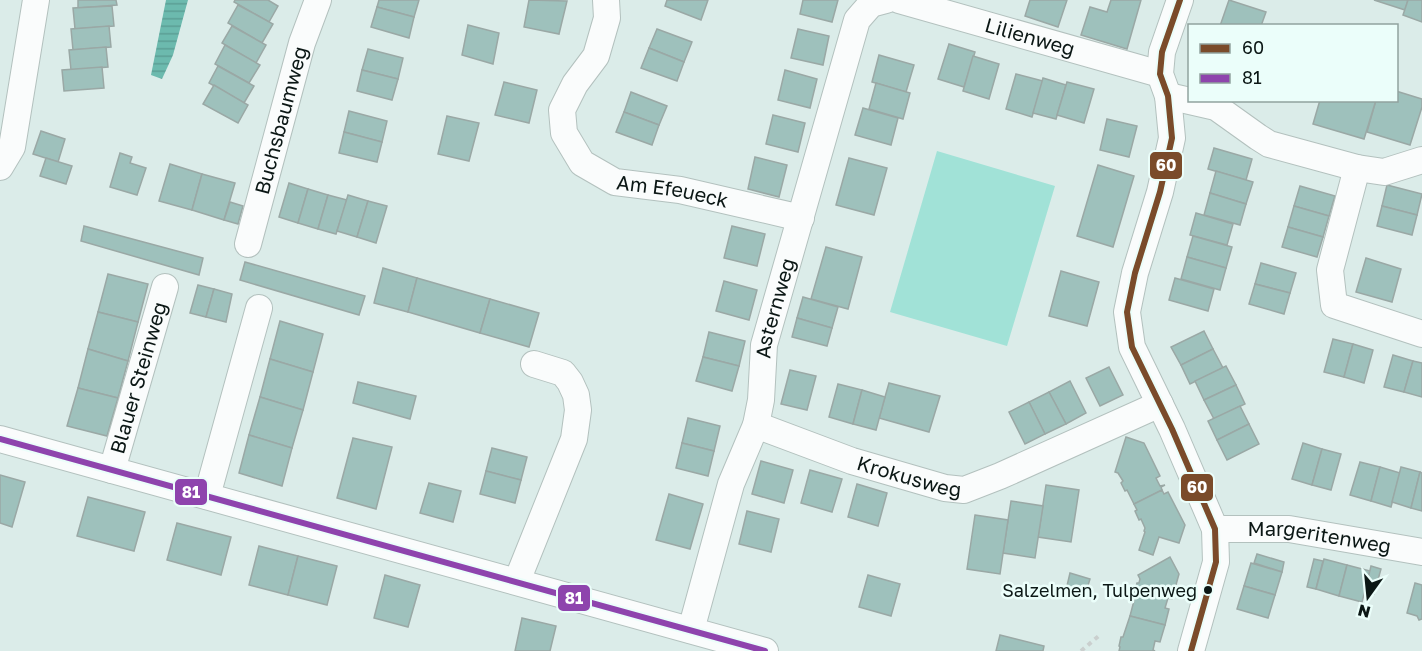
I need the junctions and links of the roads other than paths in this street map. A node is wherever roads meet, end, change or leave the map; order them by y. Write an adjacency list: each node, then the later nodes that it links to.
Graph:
1 (36, 0): 11 (street)
2 (318, 0): 14 (street, Buchsbaumweg)
3 (606, 0): 13 (street, Am Efeueck)
4 (886, 0): 13 (street, Asternweg)
5 (899, 0): 7 (street, Lilienweg)
6 (1180, 0): 7 (street)
7 (1164, 85): 8 (street, Lilienweg); 19 (street)
8 (1188, 95)
9 (1204, 102): 12 (street, Lilienweg)
10 (1422, 160): 12 (street, Lilienweg)
11 (0, 167)
12 (1357, 168): 17 (street)
13 (801, 218): 20 (street, Asternweg)
14 (248, 244)
15 (165, 287): 22 (street, Blauer Steinweg)
16 (259, 308): 23 (street)
17 (1422, 334)
18 (534, 364): 26 (street)
19 (1160, 404): 20 (street, Krokusweg); 24 (street)
20 (756, 425): 27 (street, Asternweg)
21 (0, 439): 22 (street, Blauer Steinweg)
22 (112, 470): 23 (street, Blauer Steinweg)
23 (207, 496): 26 (street, Blauer Steinweg)
24 (1215, 529): 25 (street, Margeritenweg); 29 (street)
25 (1422, 552)
26 (517, 581): 27 (street, Blauer Steinweg)
27 (691, 630): 28 (street, Blauer Steinweg)
28 (765, 651)
29 (1191, 651)

